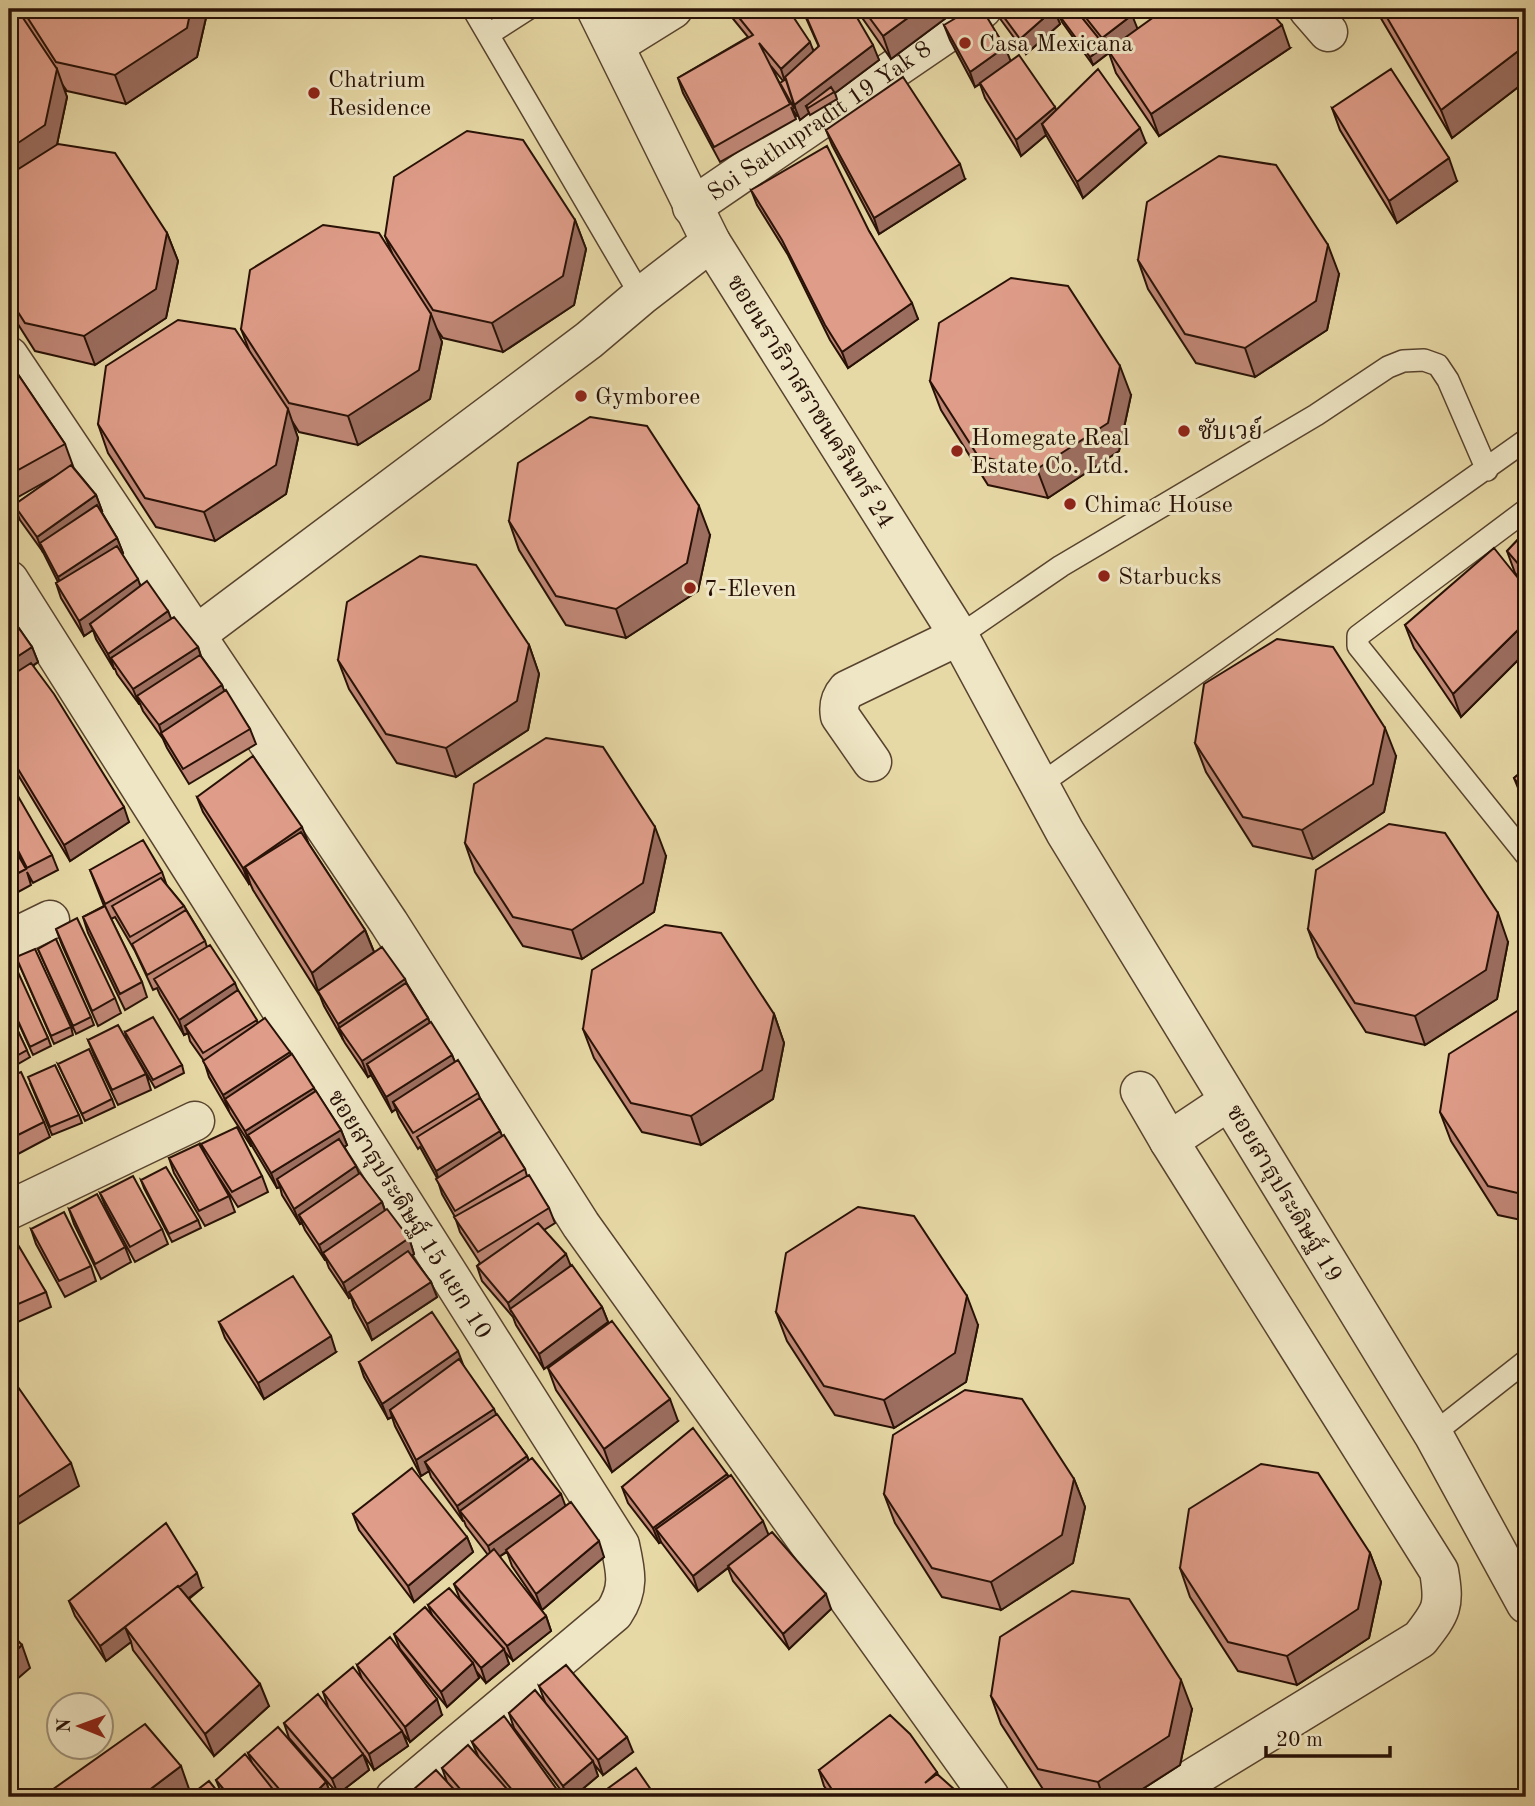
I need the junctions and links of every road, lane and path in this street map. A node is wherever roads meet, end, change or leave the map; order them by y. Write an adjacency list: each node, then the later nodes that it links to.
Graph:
1 (473, 9): 6 (lane)
2 (528, 9): 6 (lane)
3 (596, 9): 7 (street, ซอยนราธิวาสราชนครินทร์ 24)
4 (673, 9): 7 (street)
5 (982, 9): 8 (street, Soi Sathupradit 19 Yak 8)
6 (489, 34): 10 (lane)
7 (615, 45): 8 (street, ซอยนราธิวาสราชนครินทร์ 24)
8 (692, 207): 9 (street, ซอยนราธิวาสราชนครินทร์ 24)
9 (711, 242): 10 (street); 17 (street, ซอยนราธิวาสราชนครินทร์ 24)
10 (641, 296): 16 (street)
11 (9, 356): 16 (street)
12 (1526, 440): 13 (lane)
13 (1487, 470): 17 (lane); 19 (lane)
14 (1526, 510): 20 (lane)
15 (9, 580): 31 (street, ซอยสาธุประดิษฐ์ 15 แยก 10)
16 (197, 634): 32 (street)
17 (959, 636): 18 (street); 19 (street, ซอยนราธิวาสราชนครินทร์ 24)
18 (872, 762)
19 (1038, 786): 24 (street, ซอยสาธุประดิษฐ์ 19)
20 (1526, 855)
21 (50, 920): 22 (street)
22 (9, 940)
23 (1140, 1091): 26 (street)
24 (1229, 1101): 26 (street); 29 (street, ซอยสาธุประดิษฐ์ 19)
25 (195, 1121): 27 (street)
26 (1168, 1141): 33 (street)
27 (9, 1210)
28 (1526, 1362): 29 (lane)
29 (1433, 1434): 30 (street, ซอยสาธุประดิษฐ์ 19)
30 (1526, 1604)
31 (395, 1797)
32 (990, 1797)
33 (1162, 1797)

